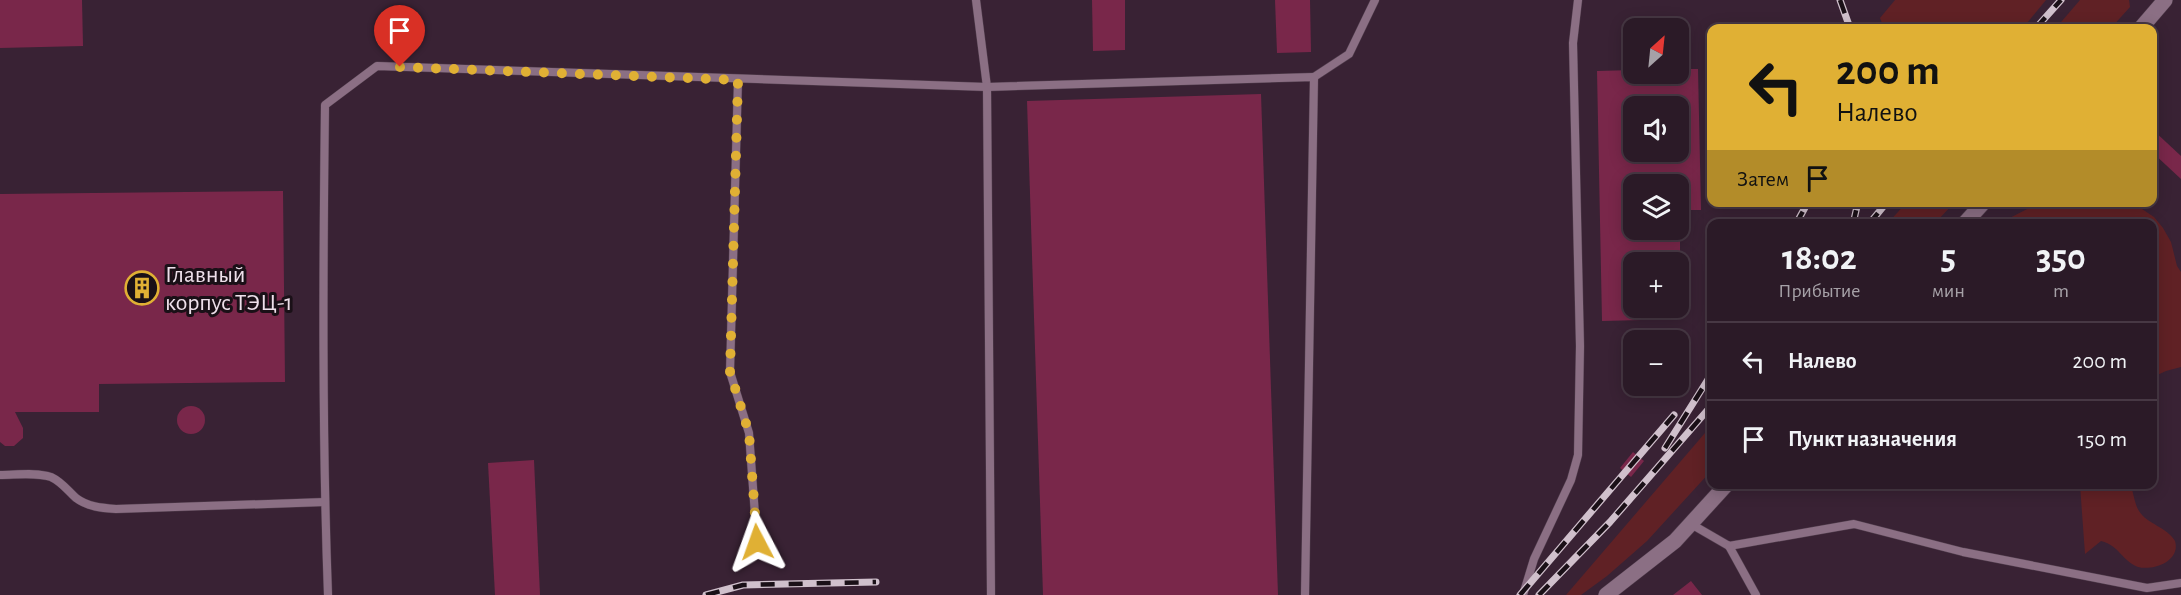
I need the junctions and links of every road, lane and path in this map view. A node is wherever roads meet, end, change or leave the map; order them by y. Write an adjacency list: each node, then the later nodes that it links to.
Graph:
1 (976, 0): 8 (lane)
2 (1376, 0): 6 (lane)
3 (1578, 0): 21 (lane)
4 (2165, 0): 5 (street)
5 (2144, 24)
6 (1314, 77): 8 (lane); 20 (lane)
7 (738, 80): 8 (lane); 13 (lane); 15 (lane)
8 (987, 87): 19 (lane)
9 (1979, 207): 10 (street)
10 (1969, 219)
11 (0, 475): 13 (lane)
12 (1723, 489): 14 (street)
13 (325, 502): 18 (lane)
14 (1691, 524): 16 (lane); 22 (street)
15 (757, 542)
16 (1729, 546): 17 (lane); 23 (lane)
17 (2181, 583)
18 (328, 595)
19 (991, 595)
20 (1305, 595)
21 (1523, 595)
22 (1606, 595)
23 (1756, 595)

